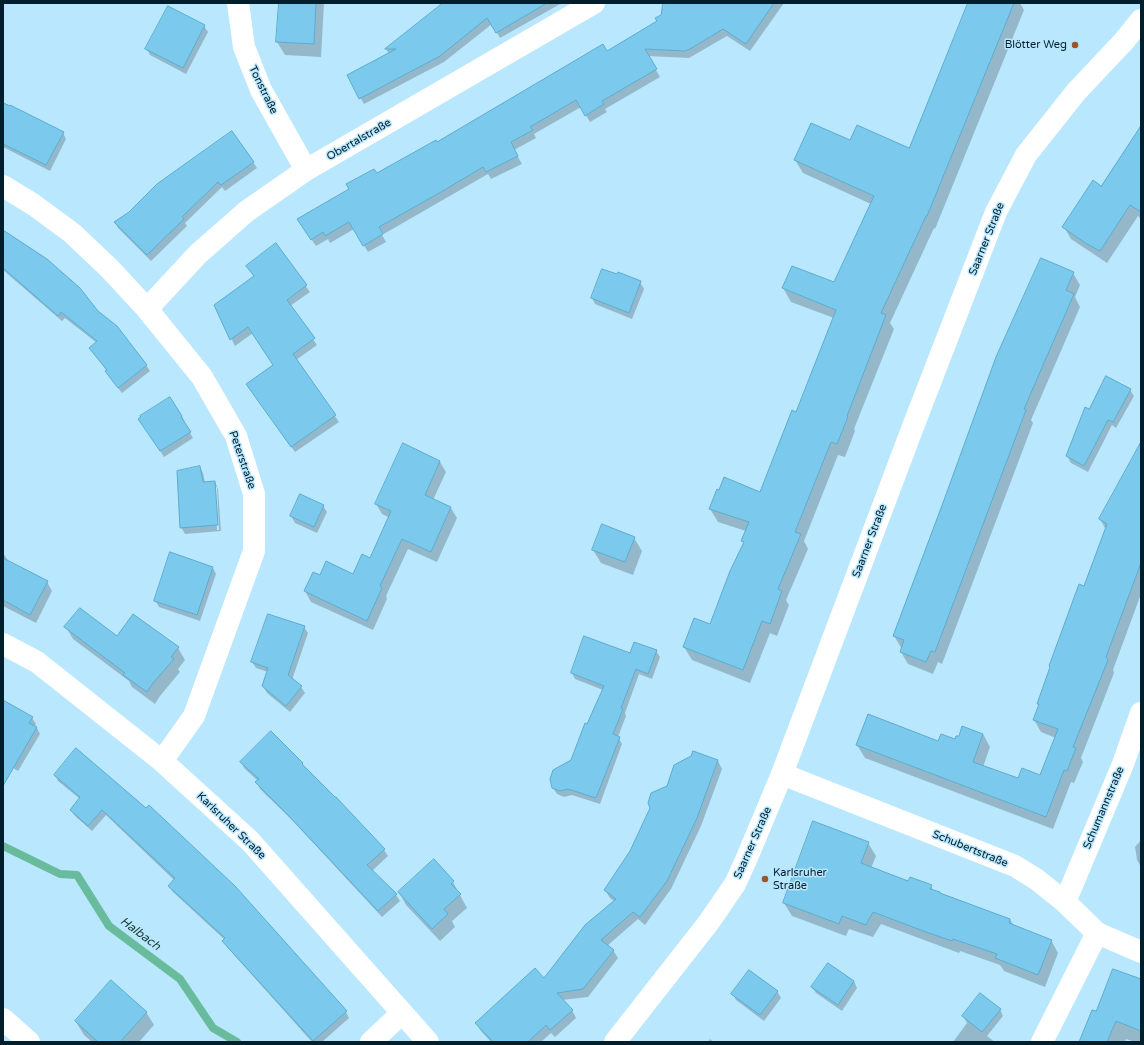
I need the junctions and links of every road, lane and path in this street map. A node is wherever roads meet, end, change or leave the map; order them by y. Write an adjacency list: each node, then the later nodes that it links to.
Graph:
1 (238, 3): 5 (street, Tonstraße)
2 (594, 3): 5 (street, Obertalstraße)
3 (1141, 20): 4 (street, Saarner Straße)
4 (1132, 37): 11 (street, Saarner Straße)
5 (306, 170): 7 (street, Obertalstraße)
6 (3, 186): 7 (street, Peterstraße)
7 (147, 309): 10 (street, Peterstraße)
8 (3, 644): 10 (street, Karlsruher Straße)
9 (1141, 713): 12 (street, Schumannstraße)
10 (162, 761): 15 (street, Karlsruher Straße)
11 (782, 774): 12 (street, Schubertstraße); 17 (street, Saarner Straße)
12 (1065, 902): 13 (street, Schubertstraße)
13 (1098, 933): 14 (street, Schubertstraße); 21 (street)
14 (1141, 952)
15 (402, 1013): 19 (street); 20 (street, Karlsruher Straße)
16 (3, 1018): 18 (street)
17 (617, 1041)
18 (29, 1042)
19 (370, 1042)
20 (428, 1042)
21 (1042, 1042)

